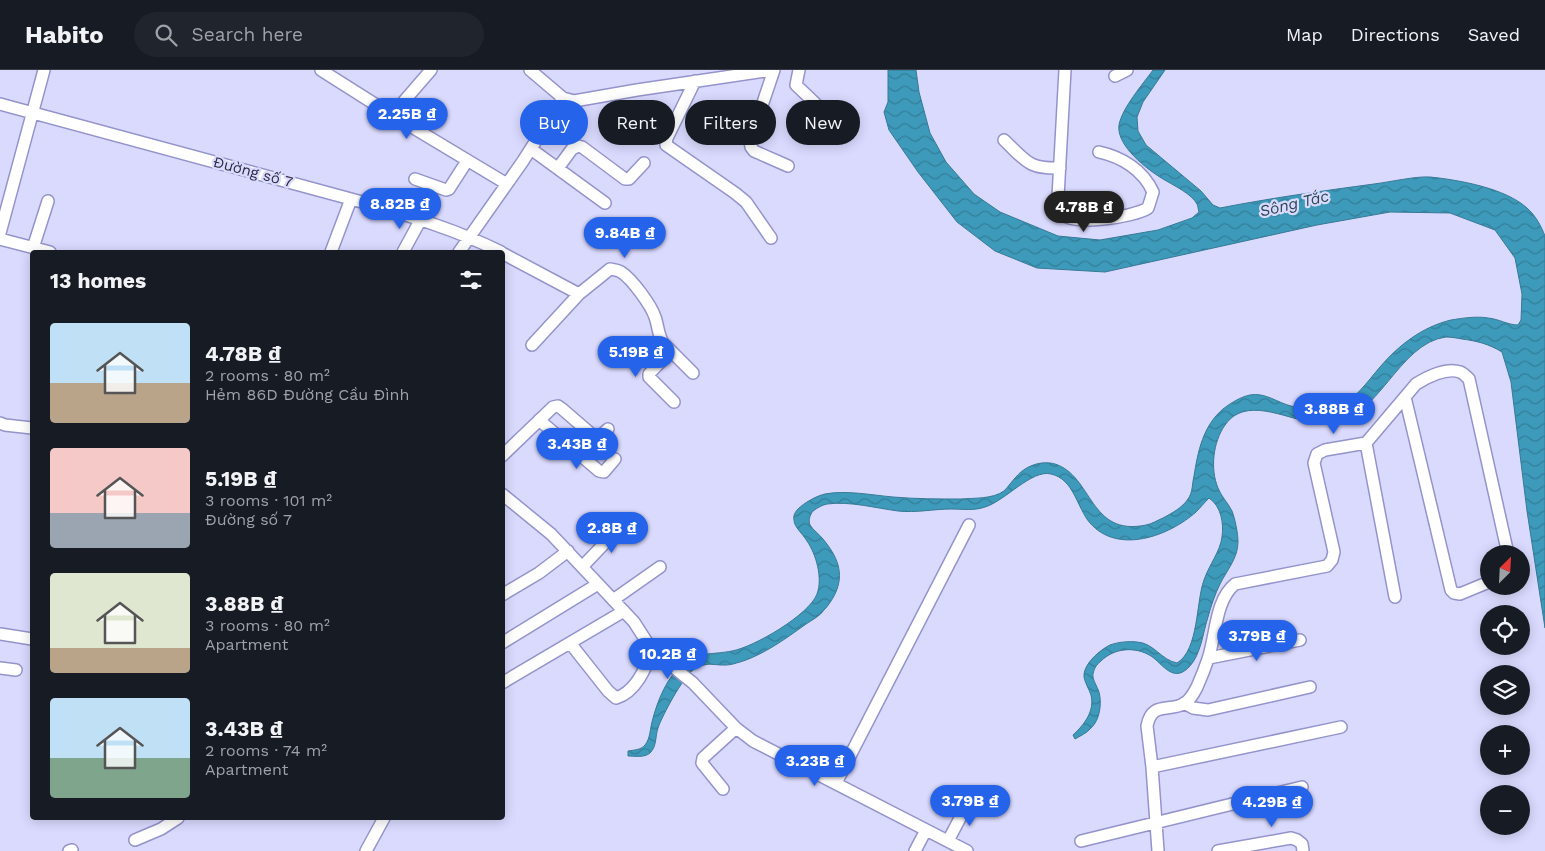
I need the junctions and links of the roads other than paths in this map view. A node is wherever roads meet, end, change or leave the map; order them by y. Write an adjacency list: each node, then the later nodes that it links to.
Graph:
1 (44, 70): 14 (street)
2 (430, 70): 15 (street)
3 (530, 70): 11 (street)
4 (773, 70): 10 (street); 21 (street)
5 (799, 70): 12 (street)
6 (1065, 70): 23 (street)
7 (1127, 70): 9 (street)
8 (328, 72): 15 (street)
9 (1115, 76)
10 (695, 82): 11 (street); 32 (street)
11 (563, 98): 17 (street)
12 (812, 100)
13 (0, 104): 14 (street, Đường số 7)
14 (32, 112): 26 (street, Đường số 7); 30 (street)
15 (392, 115): 19 (street)
16 (1004, 140): 23 (street)
17 (531, 149): 22 (street); 25 (street)
18 (1099, 152): 23 (street)
19 (467, 161): 24 (street); 25 (street)
20 (644, 163): 22 (street)
21 (788, 166)
22 (558, 168): 28 (street)
23 (1060, 168)
24 (415, 179)
25 (507, 184): 31 (street)
26 (351, 199): 29 (street, Đường số 7); 36 (street)
27 (48, 201): 34 (street)
28 (605, 203)
29 (421, 219): 31 (street, Đường số 7); 37 (street)
30 (0, 232)
31 (470, 237): 38 (street); 39 (street, Đường số 7)
32 (771, 238)
33 (0, 239): 34 (street)
34 (33, 248): 35 (street)
35 (42, 250)
36 (332, 250)
37 (404, 250)
38 (460, 250)
39 (496, 250)
40 (505, 255): 41 (street, Đường số 7)
41 (579, 294): 42 (street); 43 (street)
42 (532, 345)
43 (671, 351): 44 (street); 46 (street)
44 (693, 373)
45 (1405, 397): 51 (street); 57 (street); 62 (street)
46 (674, 402)
47 (539, 420): 50 (street); 52 (street); 53 (street)
48 (0, 423): 49 (street)
49 (30, 428)
50 (608, 429)
51 (1366, 443): 64 (street); 73 (street)
52 (505, 453)
53 (615, 459)
54 (505, 496): 58 (street)
55 (623, 524): 59 (street)
56 (969, 525): 82 (street)
57 (1506, 545)
58 (568, 551): 59 (street); 63 (street)
59 (582, 567): 61 (street)
60 (660, 567): 65 (street)
61 (598, 584): 65 (street); 70 (street)
62 (1480, 586)
63 (505, 593)
64 (1395, 596)
65 (613, 600): 66 (street)
66 (624, 611): 71 (street); 72 (street)
67 (0, 634): 68 (street)
68 (30, 639)
69 (1300, 640): 73 (street)
70 (505, 641)
71 (570, 643): 72 (street); 76 (street)
72 (656, 653): 80 (street)
73 (1209, 658): 78 (street)
74 (0, 668): 75 (street)
75 (16, 670)
76 (505, 681)
77 (1310, 687): 78 (street)
78 (1184, 704): 81 (street)
79 (1340, 727): 81 (street)
80 (736, 728): 82 (street); 84 (street)
81 (1152, 767): 88 (street)
82 (836, 783): 89 (street)
83 (1302, 787): 88 (street)
84 (723, 789)
85 (969, 801): 91 (street)
86 (175, 820): 90 (street)
87 (383, 820): 93 (street)
88 (1156, 822): 92 (street); 96 (street)
89 (926, 830): 91 (street); 94 (street)
90 (135, 840)
91 (948, 841): 95 (street)
92 (1081, 841)
93 (366, 851)
94 (915, 851)
95 (967, 851)
96 (1158, 851)
97 (1218, 851): 98 (street)
98 (1304, 851)

